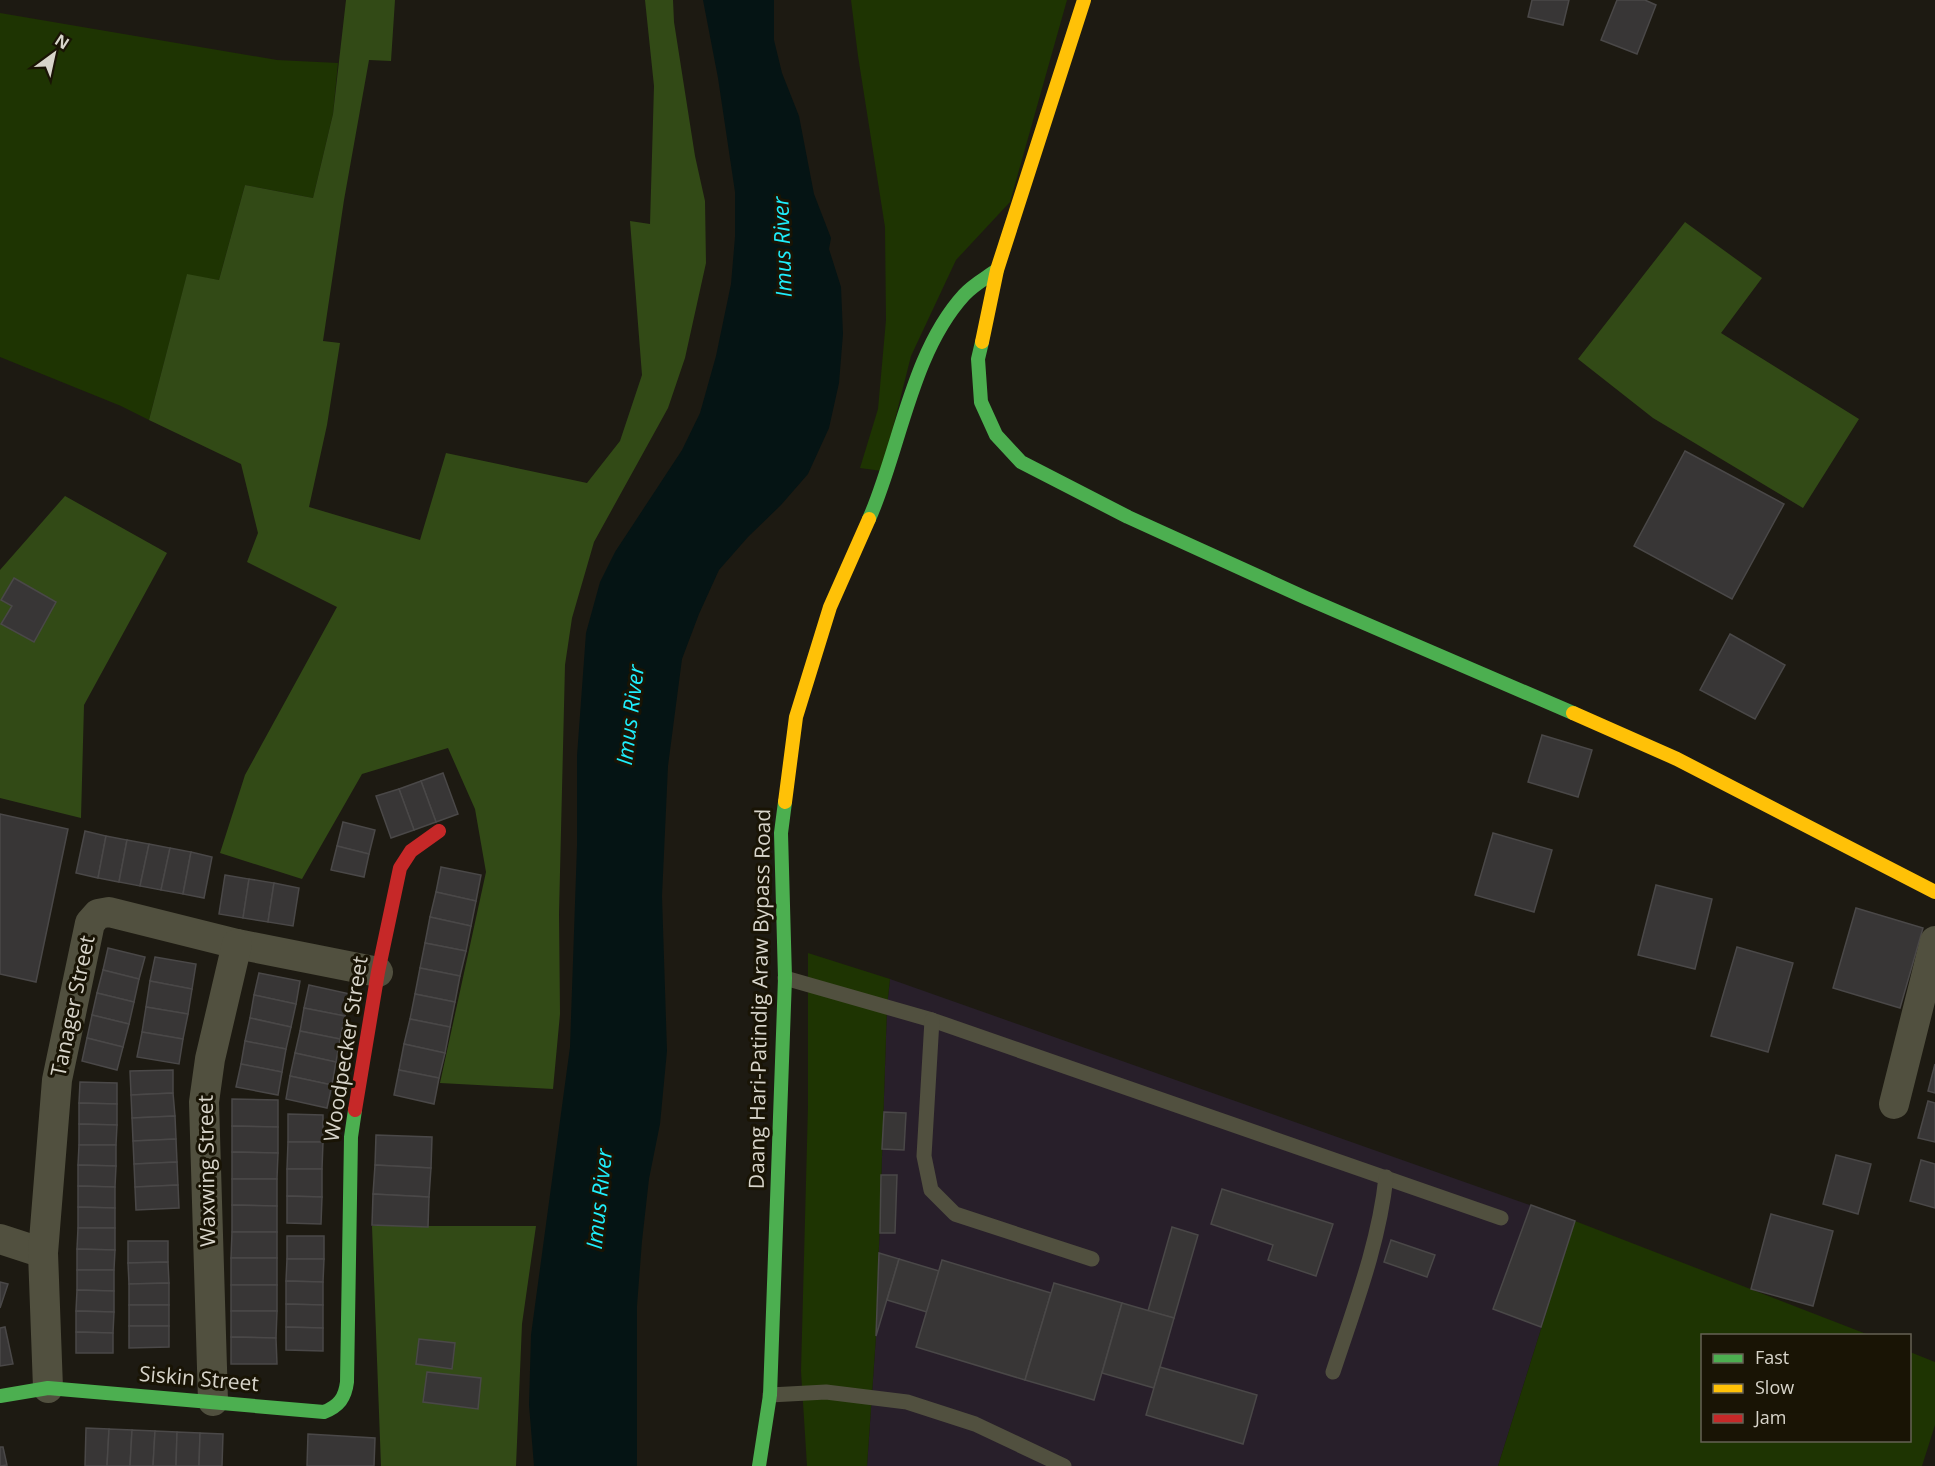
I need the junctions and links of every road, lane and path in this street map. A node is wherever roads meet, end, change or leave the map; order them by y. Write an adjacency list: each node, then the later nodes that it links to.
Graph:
1 (1084, 0): 2 (street)
2 (997, 270): 4 (street); 8 (street, Daang Hari-Patindig Araw Bypass Road)
3 (439, 831): 7 (street, Woodpecker Street)
4 (1935, 892)
5 (1935, 941): 10 (street)
6 (237, 944): 7 (street, Tanager Street); 14 (street, Tanager Street); 20 (street, Waxwing Street)
7 (378, 972): 21 (street, Woodpecker Street)
8 (785, 978): 9 (lane); 18 (street, Daang Hari-Patindig Araw Bypass Road)
9 (932, 1020): 11 (lane); 15 (lane)
10 (1894, 1104)
11 (1386, 1177): 12 (lane); 16 (lane)
12 (1501, 1218)
13 (0, 1239): 14 (street)
14 (43, 1253): 17 (street, Tanager Street)
15 (1092, 1260)
16 (1334, 1372)
17 (48, 1388): 19 (street, Siskin Street); 20 (street, Siskin Street)
18 (770, 1395): 22 (street, Daang Hari-Patindig Araw Bypass Road); 23 (lane)
19 (0, 1396)
20 (213, 1401): 21 (street, Siskin Street)
21 (342, 1401)
22 (759, 1466)
23 (1064, 1466)

